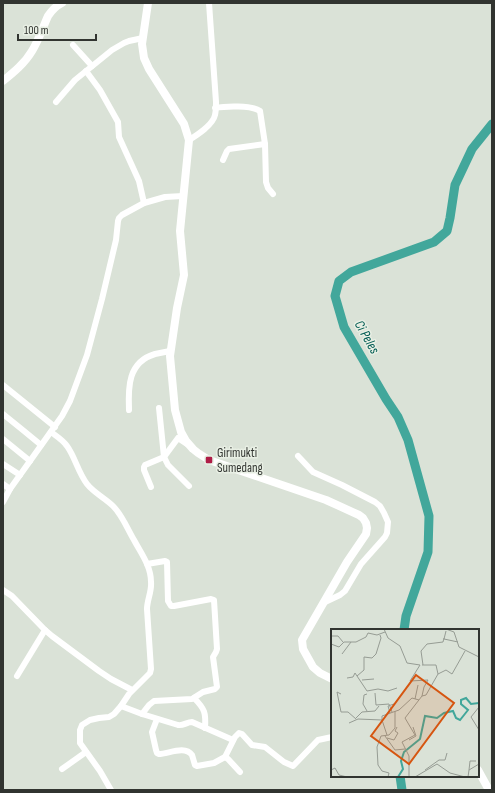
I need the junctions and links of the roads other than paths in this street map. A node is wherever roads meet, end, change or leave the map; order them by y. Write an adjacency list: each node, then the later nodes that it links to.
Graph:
1 (62, 3): 8 (main road)
2 (148, 3): 4 (main road)
3 (209, 3): 10 (street)
4 (143, 38): 6 (street); 11 (main road)
5 (73, 45): 6 (street)
6 (92, 66): 7 (street)
7 (86, 71): 9 (street); 16 (street)
8 (3, 81)
9 (56, 102)
10 (216, 108): 11 (street); 12 (street)
11 (189, 140): 15 (main road)
12 (265, 144): 13 (street); 14 (street)
13 (223, 160)
14 (273, 194)
15 (183, 196): 16 (street); 17 (main road)
16 (144, 203): 22 (street)
17 (170, 351): 20 (street); 24 (main road)
18 (3, 385): 22 (street)
19 (159, 408): 27 (street)
20 (129, 410)
21 (3, 414): 25 (street)
22 (53, 429): 25 (street); 36 (street)
23 (3, 439): 28 (street)
24 (188, 444): 27 (street); 38 (main road)
25 (41, 445): 28 (street)
26 (298, 456): 38 (street)
27 (164, 457): 32 (street); 33 (street)
28 (30, 460): 30 (street)
29 (3, 464): 30 (street)
30 (20, 475): 34 (street)
31 (3, 484): 34 (street)
32 (189, 486)
33 (151, 487)
34 (10, 489): 35 (street)
35 (3, 502)
36 (147, 564): 42 (street); 43 (street)
37 (3, 590): 39 (street)
38 (323, 603): 41 (main road)
39 (45, 630): 40 (street); 42 (street)
40 (17, 676)
41 (331, 678)
42 (132, 690): 44 (street)
43 (194, 698): 45 (street); 47 (street)
44 (121, 706): 45 (street); 50 (street)
45 (142, 714): 46 (street)
46 (157, 719): 47 (street); 51 (street)
47 (205, 728): 49 (street)
48 (331, 737): 49 (street)
49 (233, 740): 51 (street)
50 (86, 752): 52 (street); 55 (street)
51 (224, 757): 53 (street)
52 (62, 769)
53 (240, 772)
54 (479, 772): 56 (main road)
55 (111, 790)
56 (489, 790)

